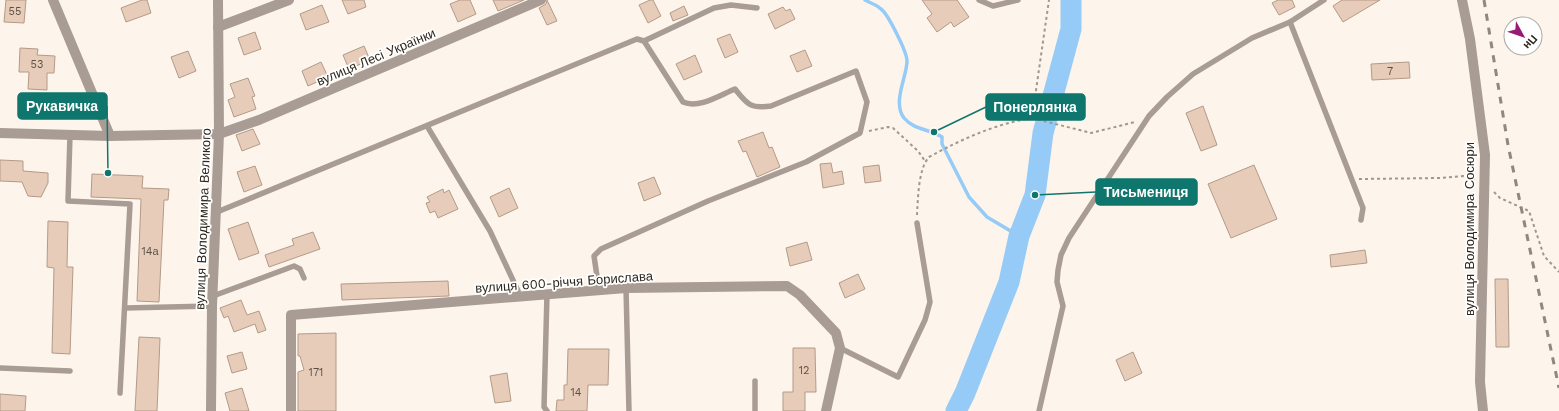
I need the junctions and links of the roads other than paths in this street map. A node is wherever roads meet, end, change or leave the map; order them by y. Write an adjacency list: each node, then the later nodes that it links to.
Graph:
1 (52, 0): 17 (street)
2 (218, 0): 11 (street, вулиця Володимира Великого)
3 (289, 0): 11 (street)
4 (541, 0): 15 (street, вулиця Лесі Українки)
5 (979, 0): 6 (lane)
6 (1018, 0)
7 (1324, 0): 10 (lane)
8 (1462, 0): 40 (street, вулиця Володимира Сосюри)
9 (756, 8): 12 (lane)
10 (1290, 22): 19 (lane); 39 (lane)
11 (218, 28): 15 (street, вулиця Володимира Великого)
12 (644, 41): 13 (lane); 23 (lane)
13 (427, 126): 18 (lane); 25 (lane)
14 (0, 133): 16 (street, вулиця Лесі Українки)
15 (219, 134): 17 (street, вулиця Лесі Українки); 18 (street, вулиця Володимира Великого)
16 (70, 135): 17 (street, вулиця Лесі Українки); 27 (lane)
17 (110, 136)
18 (217, 212): 26 (street, вулиця Володимира Великого)
19 (1361, 220)
20 (917, 223): 28 (lane)
21 (304, 278): 26 (lane)
22 (626, 288): 23 (street, вулиця 600-річчя Борислава); 28 (street, вулиця 600-річчя Борислава); 36 (lane)
23 (599, 290): 24 (street, вулиця 600-річчя Борислава)
24 (547, 294): 25 (street, вулиця 600-річчя Борислава); 35 (lane)
25 (518, 297): 34 (street, вулиця 600-річчя Борислава)
26 (212, 301): 27 (lane); 33 (street, вулиця Володимира Великого)
27 (125, 308): 32 (lane)
28 (840, 348): 38 (street)
29 (0, 368): 30 (lane)
30 (70, 371)
31 (755, 382): 37 (lane)
32 (120, 393)
33 (211, 411)
34 (291, 411)
35 (547, 411)
36 (629, 411)
37 (755, 411)
38 (826, 411)
39 (1039, 411)
40 (1483, 411)

